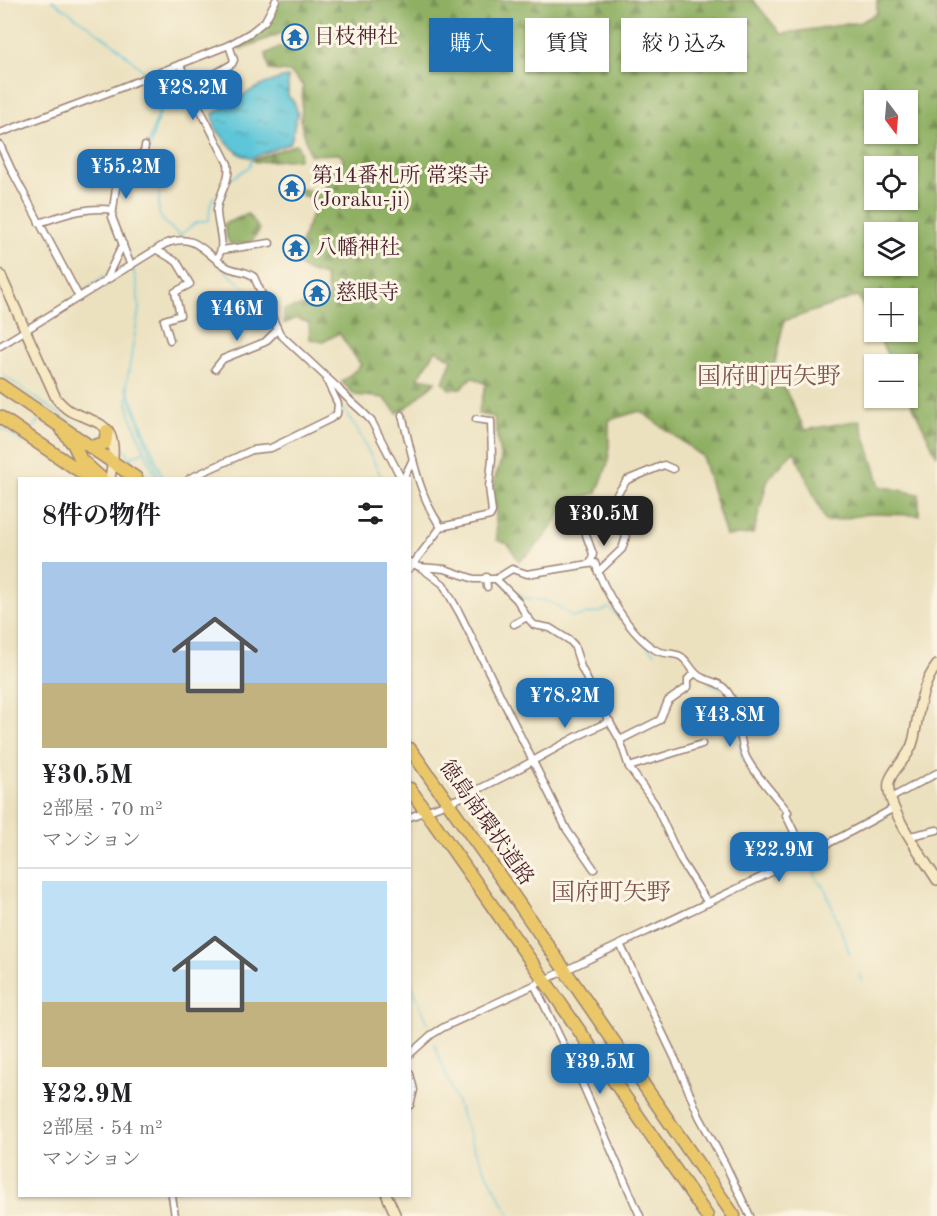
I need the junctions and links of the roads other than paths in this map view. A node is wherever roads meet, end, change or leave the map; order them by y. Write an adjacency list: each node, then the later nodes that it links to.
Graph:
1 (276, 0): 2 (street)
2 (229, 45): 3 (street); 4 (street)
3 (180, 64): 4 (street); 5 (street)
4 (190, 88): 13 (street)
5 (0, 133)
6 (0, 145): 9 (street)
7 (145, 146): 8 (street)
8 (113, 210): 9 (street); 11 (street)
9 (39, 223): 18 (street)
10 (270, 243): 13 (street)
11 (123, 244): 15 (street); 17 (street)
12 (157, 250): 14 (street); 15 (street); 21 (street)
13 (222, 250): 14 (street)
14 (216, 259): 19 (street)
15 (132, 266): 17 (street)
16 (0, 274): 20 (street)
17 (105, 281): 18 (street)
18 (79, 297): 20 (street)
19 (278, 330): 23 (street); 24 (street)
20 (26, 331): 22 (street); 30 (street)
21 (170, 340)
22 (0, 346)
23 (215, 369)
24 (325, 378): 41 (street); 42 (street)
25 (0, 385): 29 (highway)
26 (402, 415): 32 (street)
27 (0, 417): 36 (highway)
28 (476, 420): 45 (street)
29 (57, 423): 31 (highway); 37 (highway)
30 (107, 431): 31 (highway); 33 (street)
31 (92, 447): 33 (highway)
32 (413, 459): 43 (street); 45 (street)
33 (112, 462): 38 (street); 39 (highway); 40 (highway)
34 (673, 469): 44 (street)
35 (629, 470): 44 (street)
36 (89, 477)
37 (100, 477)
38 (111, 477)
39 (123, 477)
40 (134, 477)
41 (192, 477)
42 (401, 477)
43 (403, 477)
44 (627, 480): 49 (street)
45 (441, 527): 48 (street)
46 (586, 535): 47 (street)
47 (591, 562): 49 (street); 51 (street)
48 (413, 565): 50 (street); 61 (street)
49 (598, 572): 56 (street)
50 (486, 577): 51 (street); 52 (street)
51 (496, 579): 53 (street)
52 (487, 587)
53 (527, 617): 54 (street); 57 (street)
54 (514, 624)
55 (937, 664): 65 (street)
56 (693, 675): 58 (street); 72 (street)
57 (610, 722): 58 (street); 61 (street)
58 (620, 740): 62 (street)
59 (702, 744): 62 (street)
60 (411, 750): 66 (highway, 徳島南環状道路)
61 (533, 761): 66 (street); 73 (street)
62 (629, 767): 75 (street)
63 (937, 773): 65 (street)
64 (411, 790): 68 (highway, 徳島南環状道路)
65 (891, 798): 67 (street)
66 (447, 803): 68 (street); 77 (highway, 徳島南環状道路)
67 (894, 808): 71 (street); 72 (street)
68 (425, 810): 69 (street); 78 (highway, 徳島南環状道路)
69 (411, 817)
70 (937, 830): 71 (street)
71 (910, 836): 74 (street)
72 (807, 855): 75 (street)
73 (594, 869)
74 (937, 880)
75 (708, 903): 76 (street)
76 (620, 944): 77 (street); 89 (street)
77 (566, 971): 78 (street); 88 (highway, 徳島南環状道路)
78 (540, 983): 79 (street); 86 (street); 87 (highway, 徳島南環状道路)
79 (411, 1053)
80 (411, 1078): 81 (street)
81 (411, 1101)
82 (172, 1197): 84 (street)
83 (387, 1197): 85 (street)
84 (175, 1216)
85 (396, 1216)
86 (640, 1216)
87 (707, 1216)
88 (734, 1216)
89 (750, 1216)

